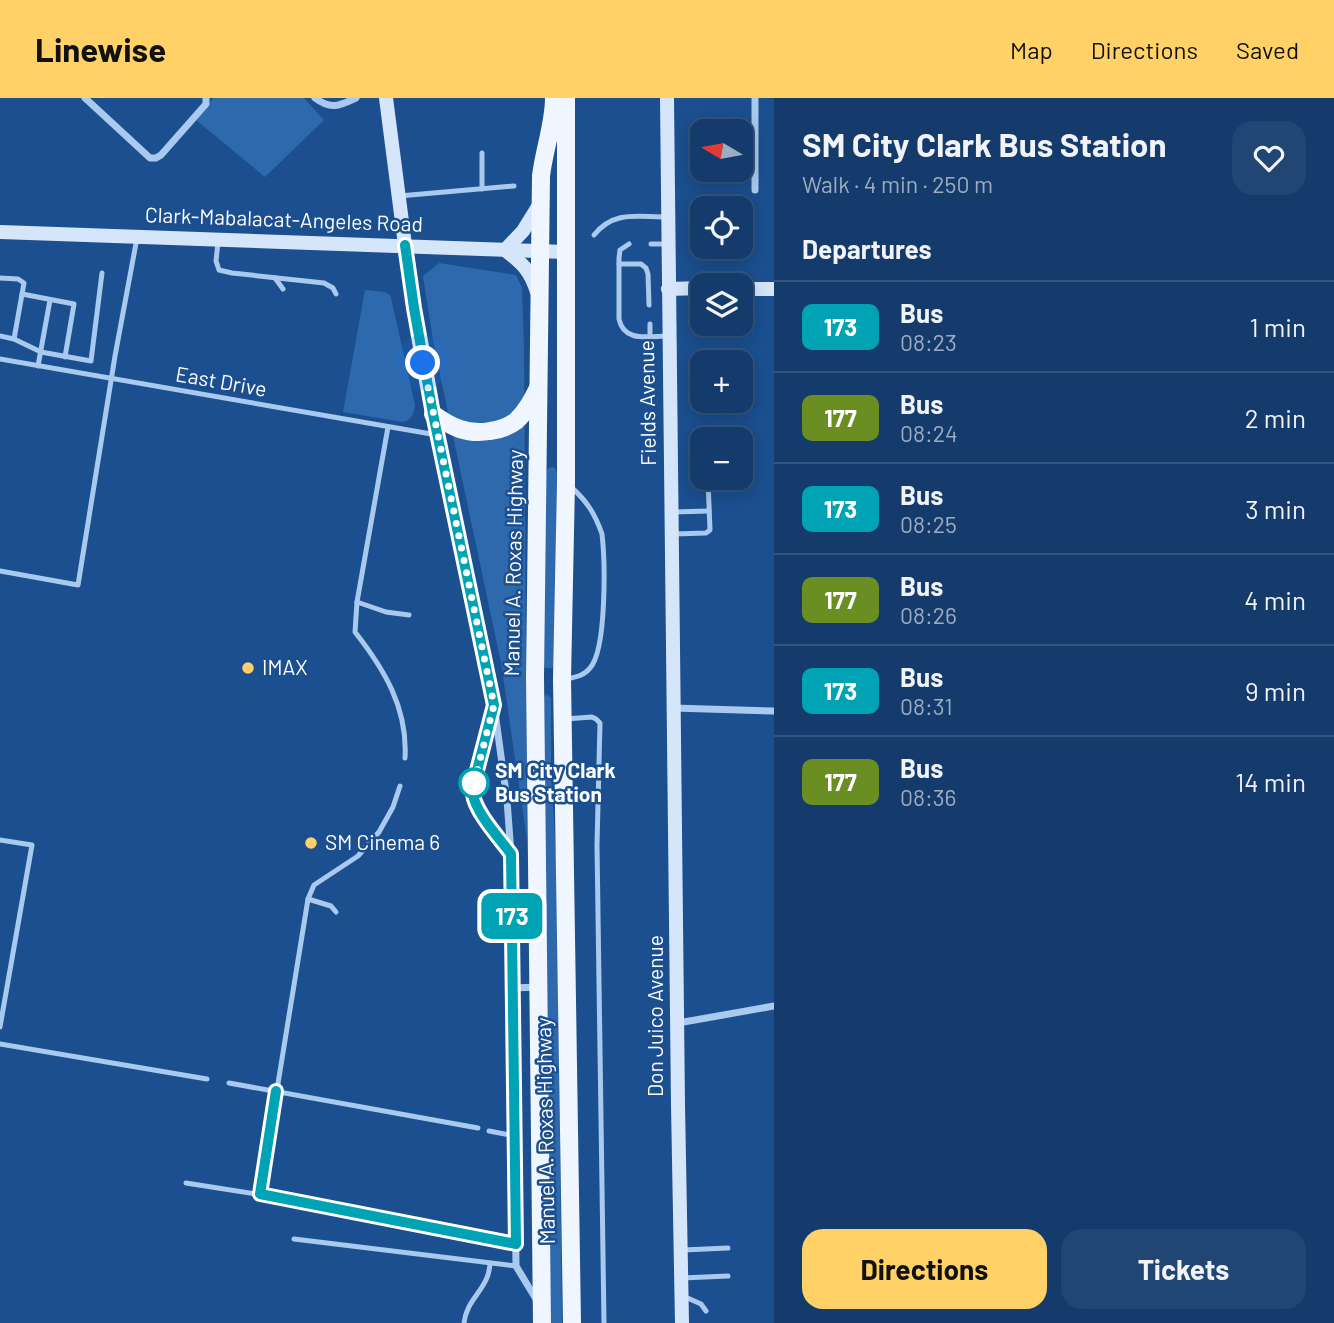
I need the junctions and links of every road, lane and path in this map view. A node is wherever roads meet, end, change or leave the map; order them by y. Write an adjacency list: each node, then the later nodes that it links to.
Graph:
1 (85, 98): 2 (street)
2 (206, 98)
3 (315, 98): 4 (street)
4 (356, 98)
5 (386, 98): 14 (main road)
6 (554, 98): 15 (main road, Manuel A. Roxas Highway)
7 (566, 98): 27 (main road, Manuel A. Roxas Highway)
8 (667, 98): 16 (main road, Fields Avenue)
9 (755, 98): 13 (street)
10 (482, 153): 12 (lane)
11 (514, 186): 12 (lane)
12 (482, 188): 14 (lane)
13 (755, 190)
14 (399, 196): 24 (main road)
15 (541, 202): 25 (main road); 26 (main road, Manuel A. Roxas Highway)
16 (668, 217): 18 (lane); 23 (main road, Fields Avenue)
17 (0, 232): 19 (main road, Clark-Mabalacat-Angeles Road)
18 (594, 234)
19 (137, 236): 20 (main road, Clark-Mabalacat-Angeles Road); 51 (lane)
20 (218, 239): 24 (main road, Clark-Mabalacat-Angeles Road); 31 (lane)
21 (629, 244): 28 (lane)
22 (650, 244): 23 (lane)
23 (668, 244): 34 (main road, Fields Avenue)
24 (405, 245): 25 (main road, Clark-Mabalacat-Angeles Road); 53 (street)
25 (505, 250): 26 (main road, Clark-Mabalacat-Angeles Road); 40 (main road)
26 (540, 252): 27 (main road, Clark-Mabalacat-Angeles Road); 40 (main road, Manuel A. Roxas Highway)
27 (566, 252): 56 (main road, Manuel A. Roxas Highway)
28 (618, 264): 41 (lane); 44 (lane)
29 (102, 272): 48 (lane)
30 (0, 278): 37 (lane)
31 (275, 278): 33 (lane); 38 (lane)
32 (690, 288): 34 (main road)
33 (283, 289)
34 (668, 289): 45 (main road, Fields Avenue)
35 (753, 289): 36 (main road)
36 (774, 289)
37 (22, 294): 39 (lane); 46 (lane)
38 (336, 294)
39 (50, 300): 47 (lane); 48 (lane)
40 (540, 302): 52 (main road, Manuel A. Roxas Highway)
41 (649, 305)
42 (650, 324): 44 (lane)
43 (0, 336): 46 (lane)
44 (650, 336): 45 (lane)
45 (669, 336): 59 (main road, Fields Avenue)
46 (14, 339): 47 (lane)
47 (41, 352): 48 (lane); 50 (lane)
48 (65, 357)
49 (0, 359): 50 (lane, East Drive)
50 (38, 366): 51 (lane, East Drive)
51 (111, 379): 54 (lane, East Drive); 61 (lane)
52 (539, 385): 53 (main road); 65 (main road, Manuel A. Roxas Highway)
53 (433, 414): 55 (street)
54 (388, 427): 55 (lane, East Drive); 62 (lane)
55 (437, 435): 66 (street)
56 (566, 483): 64 (main road, Manuel A. Roxas Highway); 64 (lane)
57 (708, 490): 58 (lane)
58 (709, 511): 59 (lane); 60 (lane)
59 (671, 512): 60 (main road, Fields Avenue)
60 (671, 534): 67 (main road, Fields Avenue)
61 (0, 571)
62 (358, 602): 63 (lane); 70 (lane)
63 (409, 615)
64 (562, 679): 69 (main road, Manuel A. Roxas Highway)
65 (535, 697): 72 (main road); 77 (main road, Manuel A. Roxas Highway)
66 (494, 705): 74 (street); 74 (lane)
67 (673, 708): 68 (street); 80 (main road, Don Juico Avenue)
68 (774, 710)
69 (563, 719): 72 (main road, Manuel A. Roxas Highway); 104 (lane)
70 (405, 758)
71 (400, 786): 75 (lane)
72 (564, 827): 103 (main road, Manuel A. Roxas Highway)
73 (0, 840): 81 (lane)
74 (511, 854): 78 (street)
75 (308, 899): 76 (lane); 85 (lane)
76 (336, 912)
77 (539, 987): 78 (street); 101 (main road, Manuel A. Roxas Highway)
78 (513, 988): 88 (street)
79 (774, 1006): 80 (street)
80 (678, 1023): 94 (main road, Don Juico Avenue)
81 (0, 1027)
82 (0, 1044): 83 (lane)
83 (207, 1079)
84 (229, 1083): 85 (lane)
85 (276, 1091): 86 (lane); 90 (lane)
86 (478, 1128)
87 (489, 1131): 88 (lane)
88 (515, 1136): 92 (street)
89 (186, 1183): 90 (lane)
90 (260, 1194): 92 (lane)
91 (294, 1239): 95 (lane)
92 (516, 1244): 96 (street)
93 (728, 1248): 94 (lane)
94 (680, 1250): 98 (main road, Don Juico Avenue)
95 (490, 1263): 96 (lane); 102 (lane)
96 (516, 1266): 101 (street)
97 (728, 1276): 98 (lane)
98 (681, 1278): 99 (main road, Don Juico Avenue)
99 (681, 1296): 100 (lane); 105 (main road, Don Juico Avenue)
100 (706, 1311)
101 (542, 1316)
102 (464, 1323)
103 (572, 1323)
104 (604, 1323)
105 (682, 1323)

